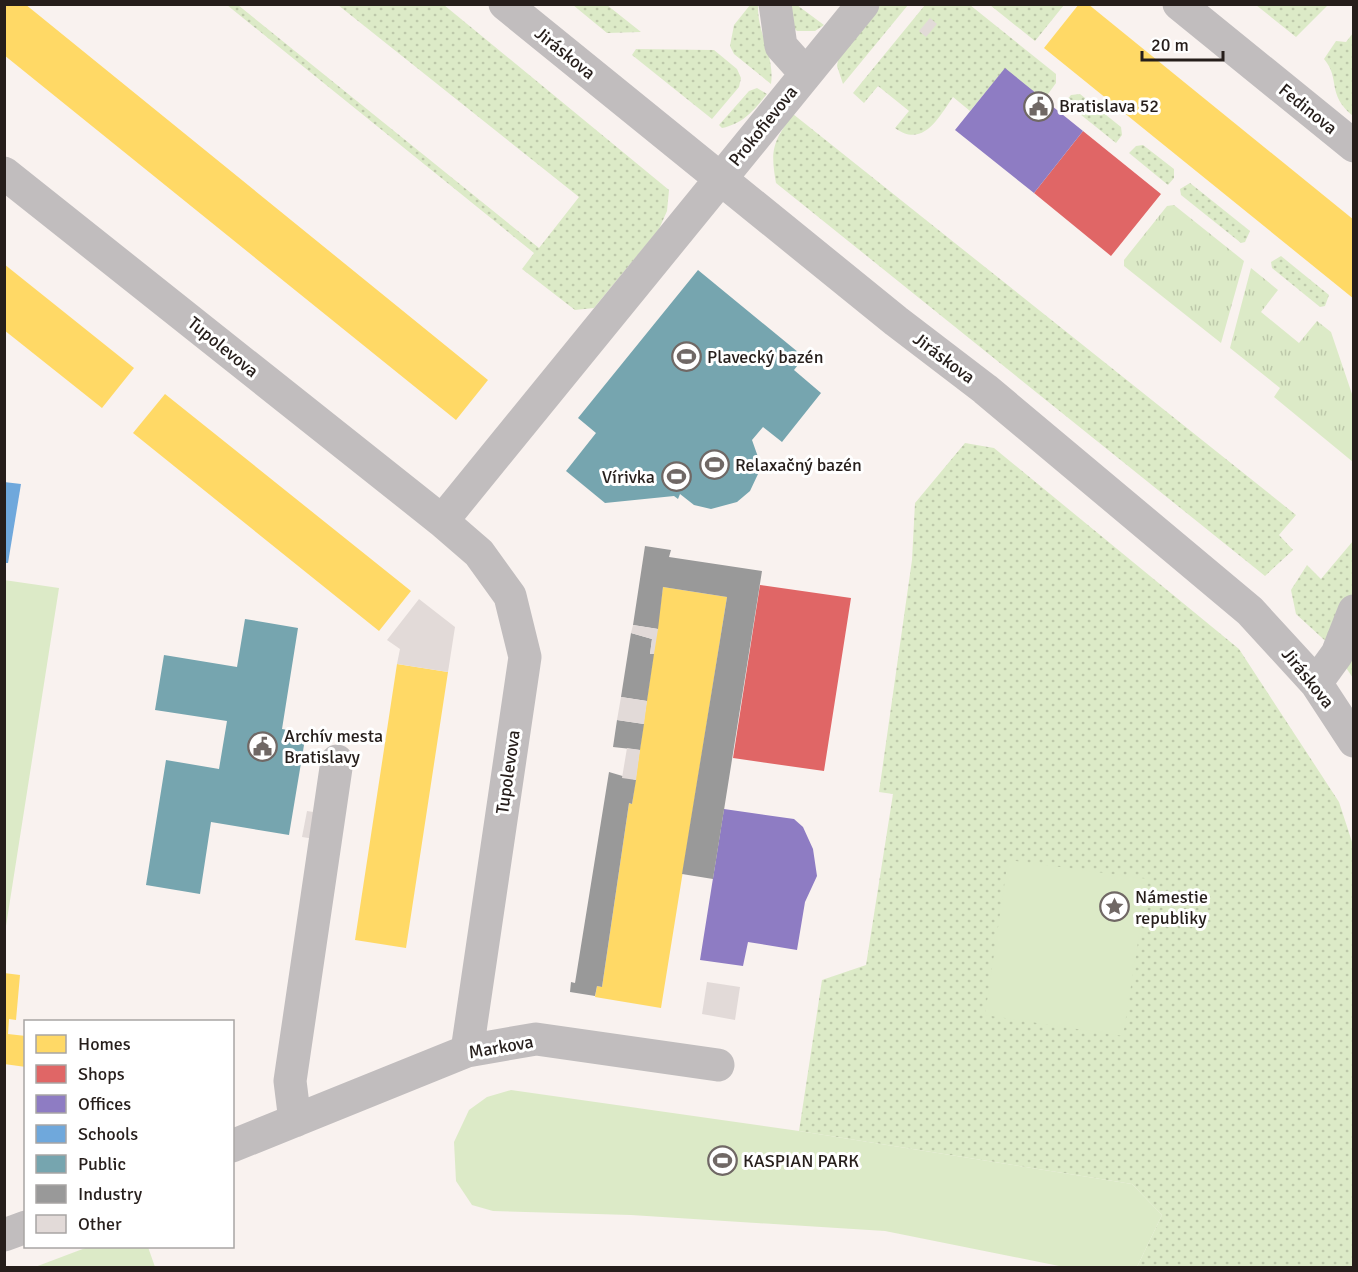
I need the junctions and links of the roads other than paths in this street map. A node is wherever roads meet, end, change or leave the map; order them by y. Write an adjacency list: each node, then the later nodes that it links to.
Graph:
1 (505, 4): 8 (street, Jiráskova)
2 (775, 4): 5 (street, Prokofievova)
3 (862, 4): 5 (street, Prokofievova)
4 (1179, 4): 6 (street, Fedinova)
5 (806, 74): 8 (street, Prokofievova)
6 (1353, 146)
7 (4, 173): 9 (street, Tupolevova)
8 (720, 179): 9 (street); 11 (street, Jiráskova)
9 (442, 521): 14 (street, Tupolevova)
10 (1353, 611): 11 (street)
11 (1316, 683): 12 (street, Jiráskova)
12 (1353, 741)
13 (337, 761): 16 (street)
14 (467, 1051): 15 (street, Markova); 16 (street, Markova)
15 (718, 1065)
16 (295, 1121): 17 (street, Markova)
17 (234, 1145)
18 (24, 1228): 19 (street)
19 (4, 1235)

